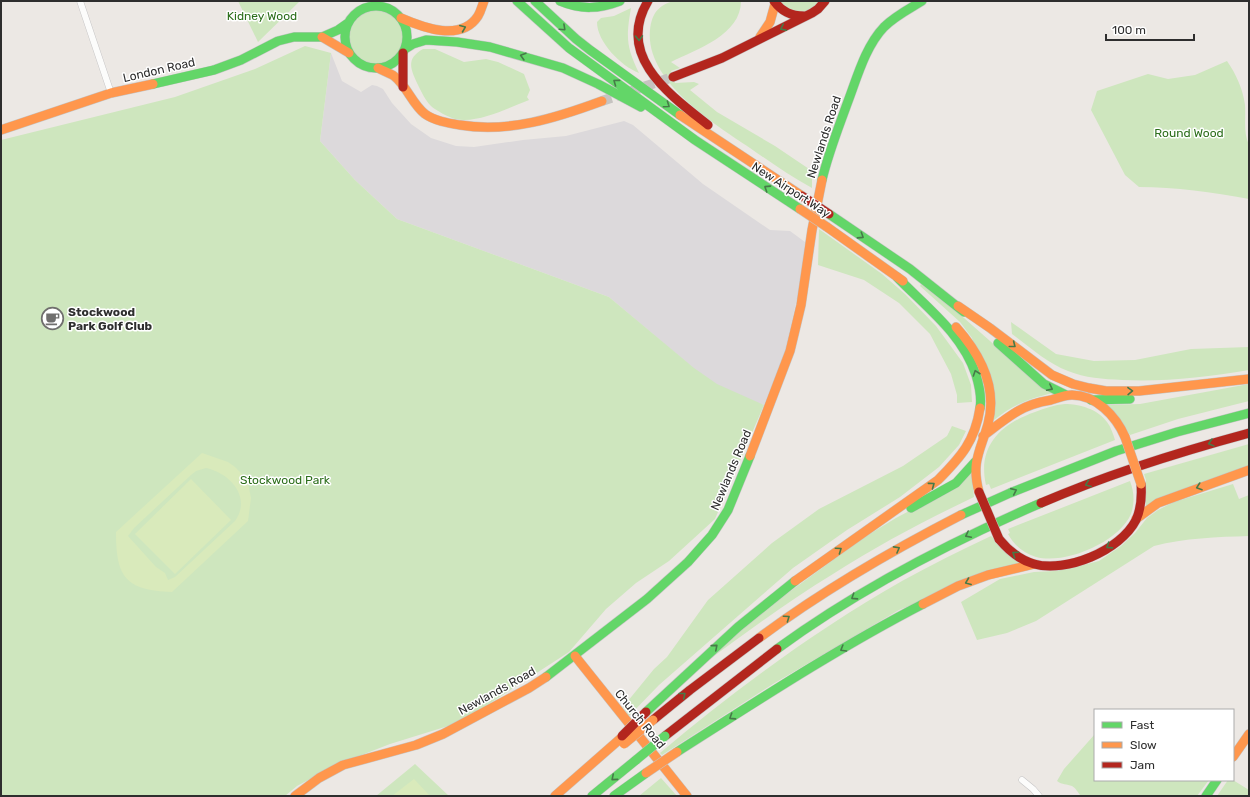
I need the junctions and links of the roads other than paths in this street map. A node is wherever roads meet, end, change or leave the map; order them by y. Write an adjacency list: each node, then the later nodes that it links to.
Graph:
1 (80, 1): 21 (street)
2 (484, 1): 12 (main road, one-way to 2)
3 (517, 1): 23 (main road, New Airport Way, one-way to 3)
4 (535, 1): 25 (main road, New Airport Way, one-way to 25)
5 (560, 1): 6 (main road)
6 (620, 1)
7 (648, 1): 25 (main road, one-way to 25)
8 (825, 1): 11 (main road)
9 (922, 1): 40 (main road, Newlands Road)
10 (775, 2): 11 (main road); 15 (main road)
11 (806, 16): 15 (main road, one-way to 15)
12 (401, 18): 13 (main road); 16 (main road)
13 (348, 23): 14 (main road, London Road); 17 (main road)
14 (322, 37): 17 (main road, London Road); 21 (main road, London Road)
15 (759, 38): 19 (main road)
16 (404, 51): 18 (main road); 20 (main road); 23 (main road, one-way to 16)
17 (349, 53): 18 (main road)
18 (378, 68): 20 (main road)
19 (673, 77)
20 (403, 87): 22 (main road)
21 (111, 93): 24 (main road, London Road)
22 (602, 102)
23 (670, 122): 26 (main road, New Airport Way, one-way to 23, bridge)
24 (1, 130)
25 (751, 162): 27 (main road, New Airport Way, one-way to 27, bridge)
26 (897, 277): 34 (main road, New Airport Way); 38 (main road, one-way to 26)
27 (958, 306): 29 (main road, one-way to 29); 30 (main road, New Airport Way, one-way to 30)
28 (1249, 379): 29 (main road)
29 (1238, 380): 31 (main road)
30 (1066, 396): 31 (main road); 34 (main road)
31 (1090, 400): 37 (main road, bridge)
32 (1249, 413): 42 (main road, one-way to 32, bridge)
33 (1249, 434): 49 (main road, one-way to 49, bridge)
34 (983, 436): 35 (main road, New Airport Way)
35 (975, 462): 38 (main road); 39 (main road, one-way to 35, bridge)
36 (1249, 470): 37 (main road, one-way to 37)
37 (1136, 518): 39 (main road, one-way to 39)
38 (866, 532): 42 (main road, one-way to 38, bridge)
39 (1034, 564): 50 (main road, one-way to 50, bridge)
40 (575, 656): 46 (main road, Newlands Road); 51 (main road, Church Road)
41 (1249, 734): 43 (main road)
42 (622, 741): 47 (main road); 48 (main road)
43 (1234, 756)
44 (1022, 780): 52 (street)
45 (1216, 781): 53 (main road)
46 (295, 796)
47 (554, 796)
48 (560, 796)
49 (592, 796)
50 (614, 796)
51 (687, 796)
52 (1039, 796)
53 (1206, 796)

